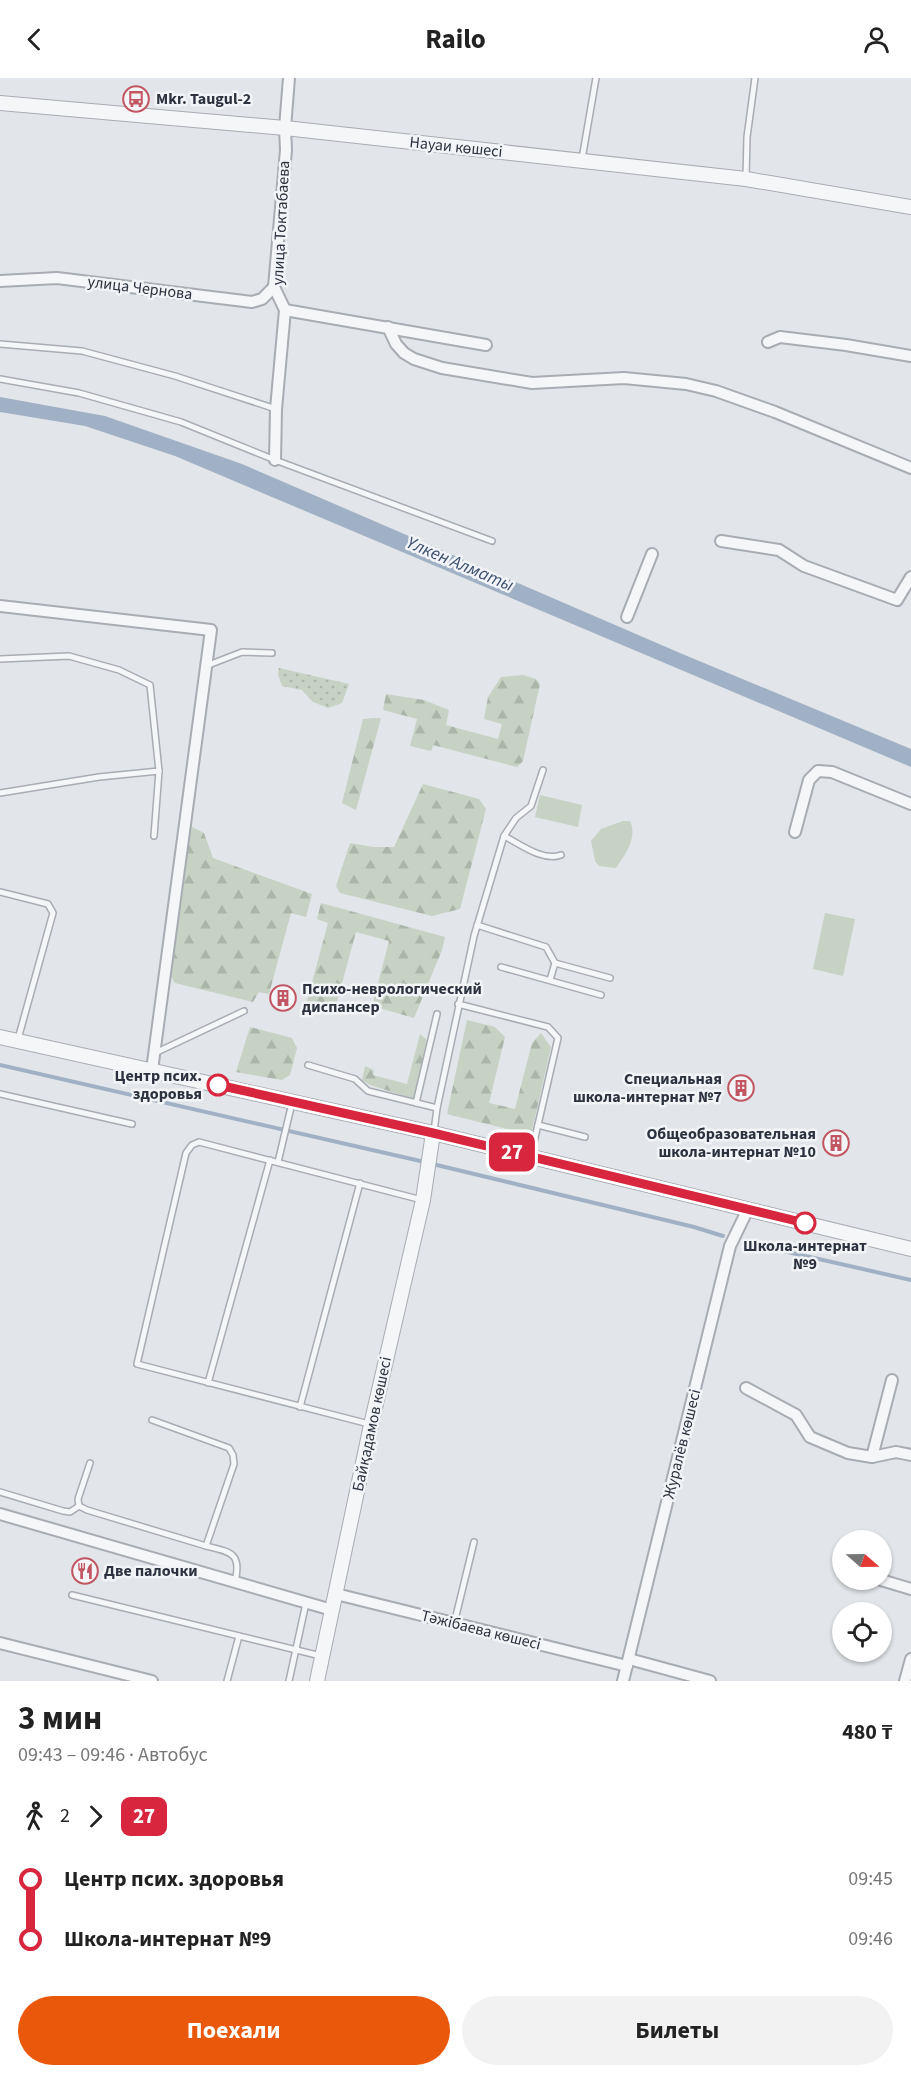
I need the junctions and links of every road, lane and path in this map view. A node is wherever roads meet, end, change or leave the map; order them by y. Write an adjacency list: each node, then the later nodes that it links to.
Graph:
1 (289, 78): 5 (street, улица Токтабаева)
2 (596, 78): 6 (lane)
3 (755, 78): 7 (lane)
4 (0, 103): 5 (street, Науаи көшесі)
5 (285, 128): 6 (street, Науаи көшесі); 10 (street, улица Токтабаева)
6 (581, 161): 7 (street, Науаи көшесі)
7 (746, 179): 8 (street, Науаи көшесі)
8 (911, 207)
9 (0, 281): 10 (street, улица Чернова)
10 (274, 287): 11 (street, улица Токтабаева)
11 (285, 310): 12 (street); 18 (street, улица Токтабаева)
12 (388, 327): 15 (street); 20 (street)
13 (768, 342): 16 (street)
14 (0, 344): 18 (lane)
15 (486, 345)
16 (911, 356)
17 (0, 379): 19 (lane)
18 (276, 409): 19 (street, улица Токтабаева)
19 (275, 460): 21 (lane)
20 (911, 468)
21 (492, 541)
22 (721, 541): 24 (street)
23 (651, 554): 26 (street)
24 (911, 577)
25 (0, 606): 29 (street)
26 (627, 617)
27 (272, 653): 29 (lane)
28 (0, 659): 31 (lane)
29 (206, 666): 50 (street)
30 (543, 770): 36 (lane)
31 (159, 771): 32 (lane); 35 (lane)
32 (0, 793)
33 (911, 804): 34 (street)
34 (795, 832)
35 (154, 836)
36 (504, 836): 37 (lane); 39 (lane)
37 (561, 855)
38 (0, 892): 49 (lane)
39 (477, 925): 40 (lane); 45 (lane)
40 (555, 963): 42 (lane); 43 (lane)
41 (501, 967): 43 (lane)
42 (610, 978)
43 (550, 980): 44 (lane)
44 (602, 995)
45 (458, 1004): 56 (lane); 58 (lane)
46 (244, 1011): 50 (lane)
47 (437, 1014): 54 (lane)
48 (0, 1037): 49 (street)
49 (18, 1041): 52 (street)
50 (154, 1054): 52 (street)
51 (308, 1065): 54 (lane)
52 (152, 1070): 55 (street)
53 (0, 1094): 57 (lane)
54 (416, 1103): 56 (lane)
55 (292, 1104): 59 (street); 63 (lane)
56 (436, 1108): 59 (lane)
57 (132, 1124)
58 (537, 1125): 60 (lane); 61 (lane)
59 (433, 1133): 61 (street); 65 (street, Байқадамов көшесі)
60 (585, 1137)
61 (531, 1157): 66 (street)
62 (270, 1160): 63 (lane); 69 (lane); 69 (lane)
63 (278, 1162): 64 (lane)
64 (360, 1183): 65 (lane); 71 (lane)
65 (423, 1200): 73 (street, Байқадамов көшесі)
66 (748, 1209): 67 (street); 95 (street, Журалёв көшесі)
67 (911, 1249)
68 (892, 1380): 75 (street)
69 (208, 1383): 71 (lane)
70 (746, 1388): 75 (street)
71 (300, 1407): 73 (lane)
72 (152, 1420): 81 (lane)
73 (371, 1425): 85 (street, Байқадамов көшесі)
74 (911, 1455): 75 (street)
75 (872, 1457)
76 (90, 1463): 78 (lane)
77 (0, 1492): 78 (lane)
78 (79, 1506): 81 (lane)
79 (0, 1514): 82 (street)
80 (474, 1542): 89 (lane)
81 (206, 1546): 82 (lane)
82 (235, 1582): 87 (street)
83 (892, 1583): 84 (street)
84 (911, 1589)
85 (336, 1594): 88 (street, Байқадамов көшесі); 89 (street, Тәжібаева көшесі)
86 (72, 1595): 90 (lane)
87 (306, 1603): 88 (street); 92 (lane)
88 (332, 1611): 93 (street, Байқадамов көшесі)
89 (454, 1623): 95 (street, Тәжібаева көшесі)
90 (239, 1636): 92 (lane); 97 (lane)
91 (0, 1643): 96 (street)
92 (296, 1650): 93 (lane); 98 (lane)
93 (323, 1656): 99 (street, Байқадамов көшесі)
94 (911, 1659): 102 (street)
95 (628, 1663): 100 (street, Журалёв көшесі); 101 (street, Тәжібаева көшесі)
96 (152, 1681)
97 (227, 1681)
98 (289, 1681)
99 (318, 1681)
100 (623, 1681)
101 (710, 1681)
102 (905, 1681)

